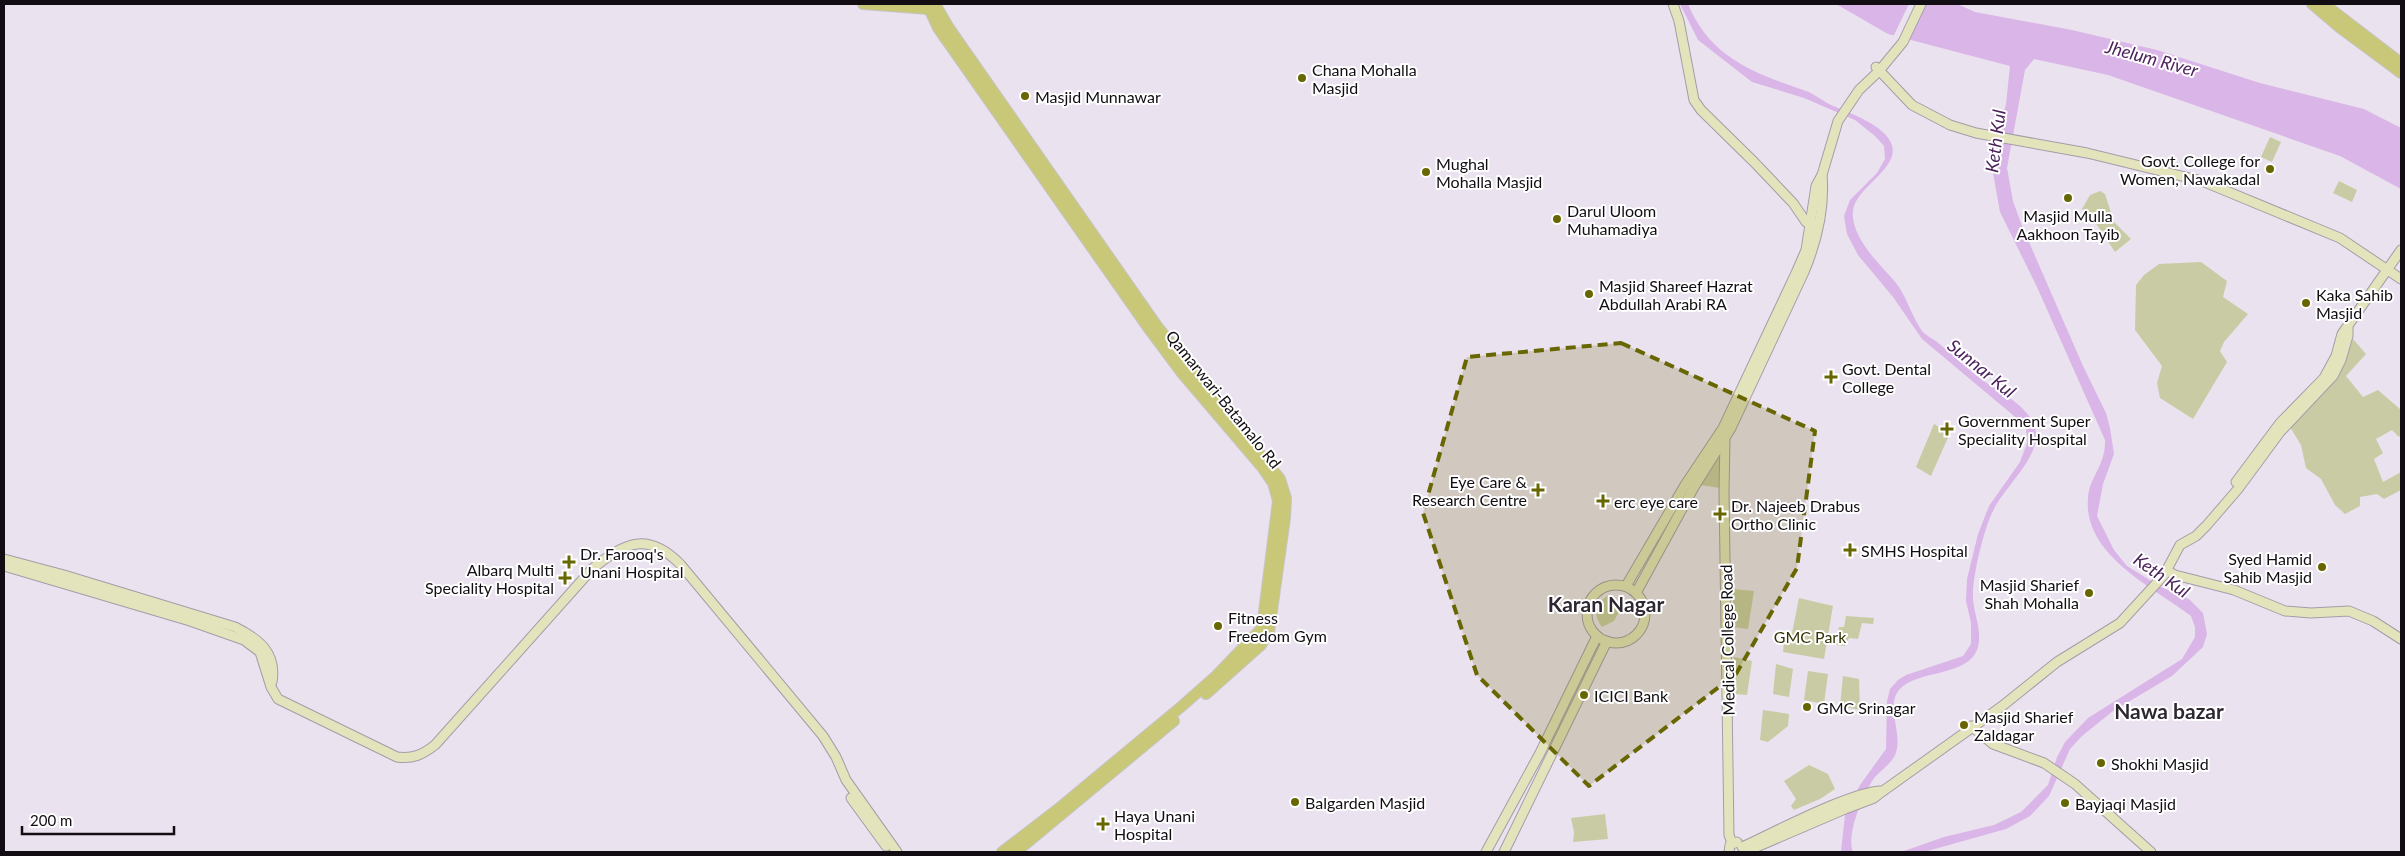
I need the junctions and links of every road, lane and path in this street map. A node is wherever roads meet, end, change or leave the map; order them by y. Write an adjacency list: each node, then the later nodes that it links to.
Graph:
1 (863, 4): 7 (main road)
2 (1673, 4): 13 (main road)
3 (1915, 4): 8 (main road)
4 (1921, 4): 8 (main road)
5 (2312, 4): 11 (main road)
6 (2324, 4): 9 (main road)
7 (930, 5): 12 (main road, Qamarwari-Batamalo Rd); 12 (main road, Qamarwari-Batamalo Rd)
8 (1900, 42): 10 (main road)
9 (2401, 63)
10 (1876, 71): 13 (main road); 15 (main road)
11 (2401, 73)
12 (1000, 109): 35 (main road, Qamarwari-Batamalo Rd); 36 (main road, Qamarwari-Batamalo Rd)
13 (1816, 221): 17 (main road); 21 (main road)
14 (2401, 250): 15 (main road)
15 (2388, 269): 16 (main road); 20 (main road)
16 (2401, 279)
17 (1725, 436): 22 (main road); 31 (main road, Medical College Road)
18 (4, 559): 27 (main road)
19 (4, 566): 27 (main road)
20 (2165, 573): 25 (main road); 30 (main road)
21 (1626, 586): 22 (main road); 24 (main road)
22 (1636, 593): 26 (main road)
23 (728, 623): 27 (main road); 33 (main road); 34 (main road)
24 (1597, 636): 26 (main road); 28 (main road)
25 (2401, 639)
26 (1607, 641): 29 (main road)
27 (271, 687)
28 (1556, 718): 29 (main road); 37 (main road)
29 (1567, 724): 38 (main road)
30 (1972, 726): 32 (main road); 40 (main road)
31 (1732, 843): 32 (main road); 39 (main road)
32 (1743, 850)
33 (890, 852)
34 (897, 852)
35 (1002, 852)
36 (1016, 852)
37 (1486, 852)
38 (1504, 852)
39 (1729, 852)
40 (2151, 852)

